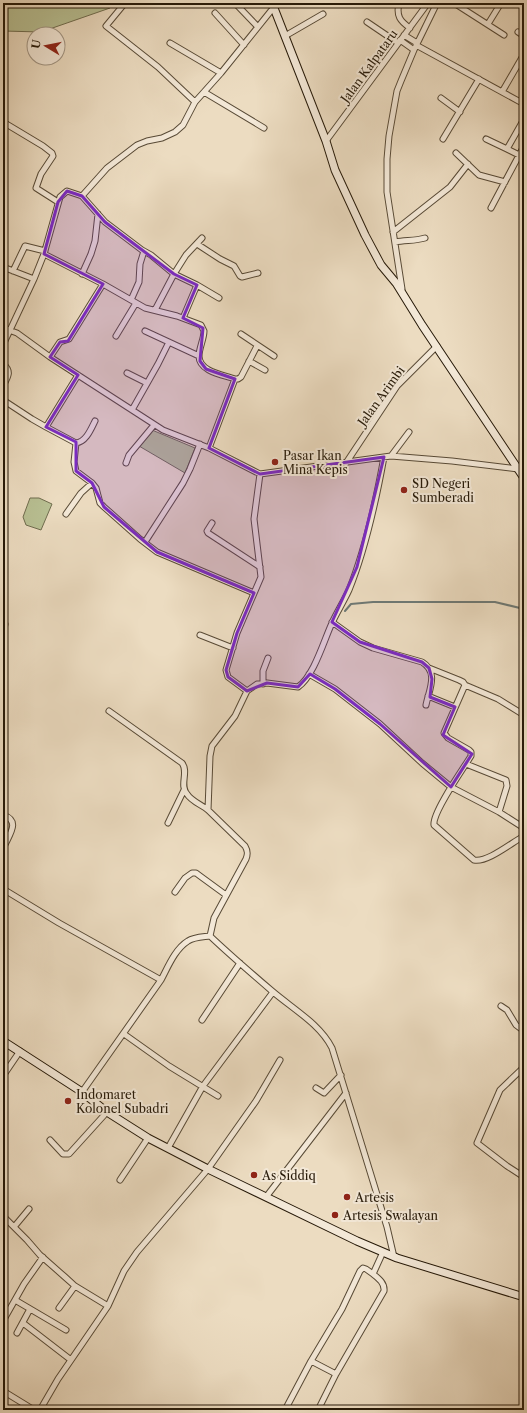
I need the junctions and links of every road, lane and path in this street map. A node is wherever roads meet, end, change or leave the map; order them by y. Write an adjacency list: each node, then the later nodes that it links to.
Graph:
1 (125, 3): 30 (street)
2 (235, 3): 13 (street)
3 (399, 3): 14 (street)
4 (428, 3): 14 (street, Jalan Kalpataru)
5 (437, 3): 23 (street)
6 (454, 3): 12 (street)
7 (501, 3): 12 (street)
8 (273, 5): 13 (street); 18 (main road)
9 (215, 13): 22 (street)
10 (323, 14): 18 (street)
11 (367, 22): 20 (street)
12 (488, 24): 17 (street)
13 (258, 27): 22 (street)
14 (410, 28): 16 (street, Jalan Kalpataru)
15 (518, 32): 19 (street)
16 (404, 35): 20 (street, Jalan Kalpataru); 23 (street)
17 (504, 35)
18 (285, 36): 38 (main road)
19 (524, 36)
20 (399, 42): 23 (street); 38 (street, Jalan Kalpataru)
21 (170, 43): 25 (street)
22 (244, 45): 25 (street)
23 (416, 46): 26 (street); 48 (street)
24 (524, 54): 28 (street)
25 (221, 73): 27 (street)
26 (479, 79): 28 (street); 32 (street)
27 (204, 92): 30 (street); 35 (street)
28 (502, 92): 31 (street)
29 (441, 98): 32 (street)
30 (195, 102): 44 (street)
31 (524, 104)
32 (460, 112): 36 (street)
33 (524, 119): 39 (street)
34 (3, 122): 45 (street)
35 (264, 128)
36 (443, 139)
37 (486, 139): 39 (street)
38 (326, 141): 63 (main road)
39 (508, 149): 40 (street)
40 (522, 151): 43 (street)
41 (456, 153): 42 (street)
42 (468, 164): 43 (street); 48 (street)
43 (505, 182): 46 (street)
44 (82, 196): 45 (street); 47 (street)
45 (58, 202): 54 (street)
46 (492, 208)
47 (98, 214): 53 (street); 58 (street)
48 (393, 232): 51 (street)
49 (202, 238): 52 (street)
50 (425, 238): 51 (street)
51 (395, 242): 63 (street)
52 (197, 244): 57 (street); 59 (street)
53 (144, 251): 59 (street); 65 (street)
54 (44, 253): 56 (street); 58 (street); 60 (street)
55 (3, 267): 56 (street)
56 (12, 271): 60 (street)
57 (258, 273)
58 (82, 274): 61 (street)
59 (174, 274): 62 (street); 66 (street)
60 (34, 279): 69 (street)
61 (103, 284): 65 (street); 79 (street)
62 (197, 285): 64 (street); 67 (street)
63 (402, 293): 76 (main road)
64 (219, 298)
65 (133, 302): 66 (street); 72 (street)
66 (155, 310): 67 (street)
67 (183, 318): 77 (street)
68 (3, 328): 69 (street)
69 (11, 330): 74 (street); 79 (street)
70 (145, 331): 73 (street)
71 (241, 334): 75 (street)
72 (116, 336)
73 (169, 342): 77 (street); 86 (street)
74 (3, 345)
75 (257, 346): 78 (street); 80 (street)
76 (437, 346): 100 (street, Jalan Arimbi); 101 (main road)
77 (199, 356): 85 (street)
78 (274, 356)
79 (50, 357): 84 (street)
80 (249, 361): 82 (street); 85 (street)
81 (3, 364): 87 (street)
82 (265, 370)
83 (127, 373): 86 (street)
84 (78, 375): 89 (street); 92 (street)
85 (235, 379): 96 (street)
86 (148, 383): 89 (street)
87 (3, 386)
88 (3, 400): 92 (street)
89 (132, 410): 91 (street)
90 (95, 421): 94 (street)
91 (154, 425): 95 (street); 99 (street)
92 (46, 427): 94 (street)
93 (409, 432): 97 (street)
94 (76, 443): 104 (street)
95 (200, 444): 96 (street); 107 (street)
96 (209, 448): 102 (street)
97 (391, 456): 98 (street); 101 (street)
98 (384, 457): 100 (street); 111 (street)
99 (126, 463)
100 (346, 463): 102 (street)
101 (518, 469): 103 (main road)
102 (260, 474): 108 (street)
103 (524, 478)
104 (92, 483): 105 (street); 107 (street)
105 (66, 514)
106 (212, 523): 108 (street)
107 (145, 542): 109 (street)
108 (260, 567): 109 (street)
109 (254, 593): 114 (street)
110 (3, 620): 112 (street)
111 (332, 622): 116 (street); 117 (street)
112 (3, 634)
113 (200, 636): 114 (street)
114 (233, 648): 120 (street)
115 (268, 658): 118 (street)
116 (429, 668): 119 (street); 121 (street)
117 (309, 674): 118 (street); 127 (street)
118 (263, 684): 120 (street)
119 (465, 685): 123 (street); 125 (street)
120 (247, 691): 129 (street)
121 (428, 696): 122 (street); 123 (street)
122 (426, 705)
123 (455, 707): 126 (street)
124 (109, 711): 128 (street)
125 (524, 716)
126 (466, 764): 127 (street); 130 (street)
127 (451, 787): 130 (street); 134 (street)
128 (184, 790): 129 (street); 132 (street)
129 (208, 810): 138 (street)
130 (499, 812): 133 (street)
131 (3, 815): 135 (street)
132 (168, 823)
133 (524, 828)
134 (524, 836)
135 (3, 849)
136 (3, 889): 141 (street)
137 (175, 892): 138 (street)
138 (226, 895): 139 (street)
139 (210, 936): 140 (street); 141 (street)
140 (240, 963): 142 (street); 144 (street)
141 (161, 980): 146 (street)
142 (273, 992): 151 (street); 153 (street)
143 (500, 1006): 145 (street)
144 (202, 1020)
145 (524, 1030)
146 (124, 1034): 153 (street); 155 (street)
147 (3, 1041): 148 (main road)
148 (20, 1051): 152 (street); 155 (main road)
149 (280, 1060): 162 (street)
150 (523, 1070): 163 (street)
151 (341, 1075): 154 (street); 156 (street)
152 (3, 1076)
153 (203, 1086): 157 (street); 161 (street)
154 (316, 1088)
155 (82, 1092): 158 (main road)
156 (346, 1093): 165 (street); 171 (street)
157 (218, 1096)
158 (107, 1112): 159 (main road); 160 (street)
159 (148, 1138): 161 (main road); 164 (street)
160 (50, 1140)
161 (168, 1148): 162 (main road)
162 (208, 1169): 165 (main road); 176 (street)
163 (524, 1176)
164 (120, 1180)
165 (266, 1197): 169 (main road)
166 (29, 1209): 168 (street)
167 (3, 1217): 168 (street)
168 (14, 1227): 170 (street)
169 (383, 1252): 171 (main road); 172 (street)
170 (42, 1257): 173 (street); 175 (street)
171 (394, 1257): 174 (main road)
172 (373, 1274): 184 (street); 185 (street)
173 (75, 1286): 176 (street); 177 (street)
174 (524, 1297)
175 (14, 1300): 178 (street); 179 (street)
176 (108, 1306): 183 (street)
177 (60, 1308)
178 (30, 1309): 180 (street); 181 (street)
179 (3, 1321)
180 (22, 1323): 182 (street); 183 (street)
181 (66, 1330)
182 (17, 1333)
183 (70, 1360): 188 (street)
184 (311, 1361): 185 (street); 189 (street)
185 (336, 1374): 190 (street)
186 (3, 1391): 187 (street)
187 (34, 1410)
188 (40, 1410)
189 (285, 1410)
190 (318, 1410)

